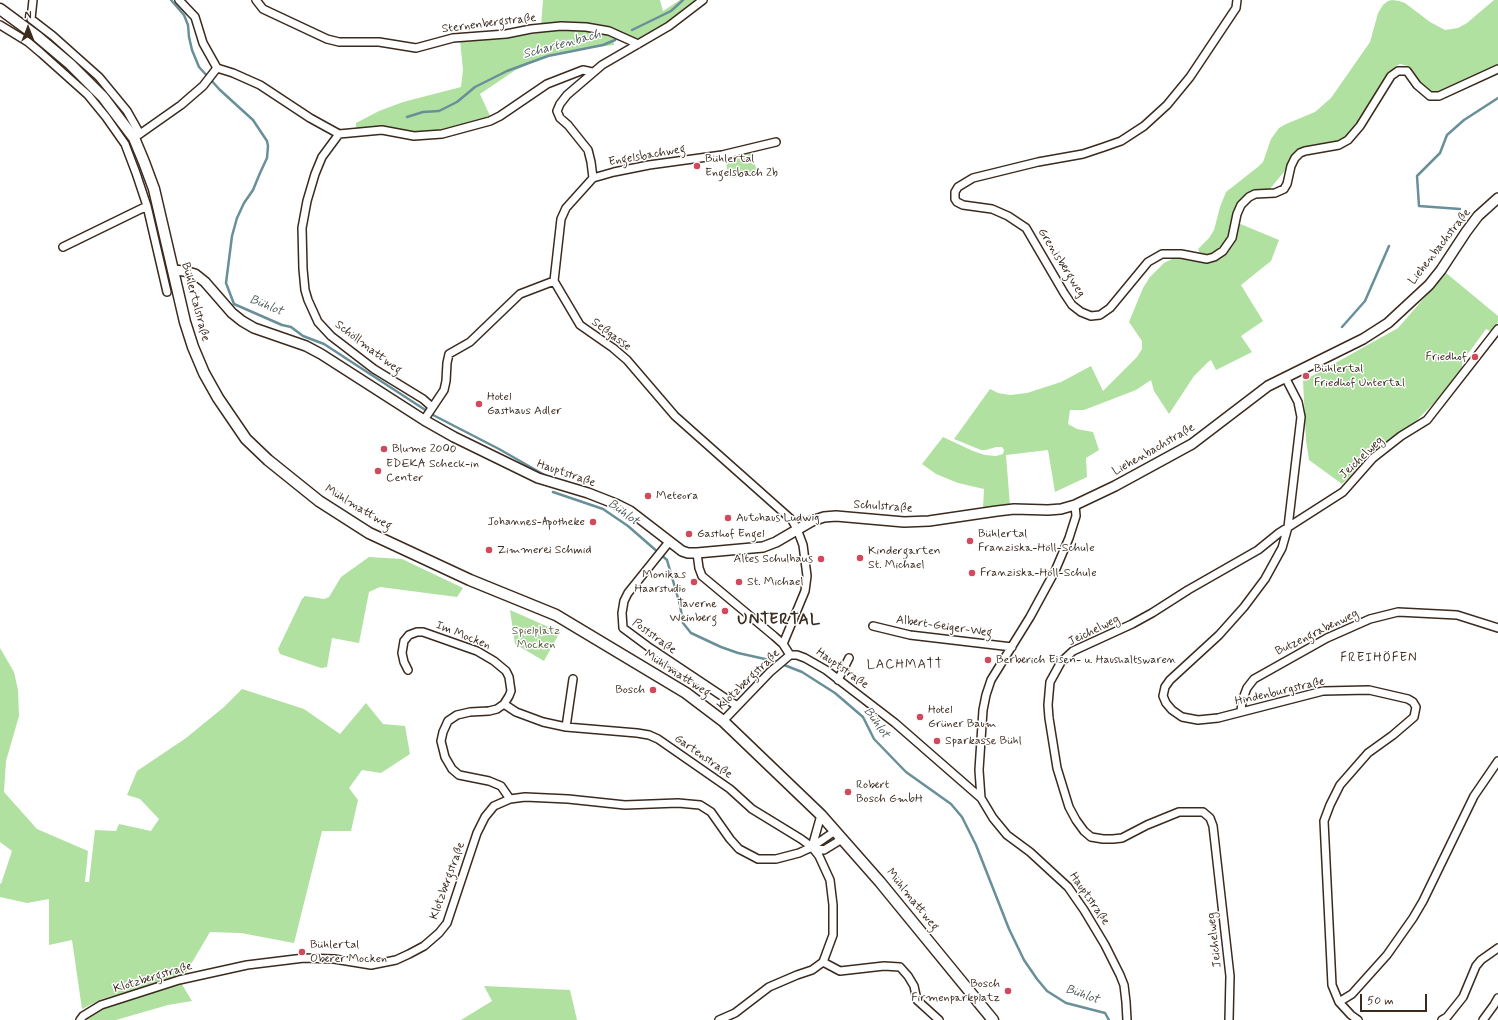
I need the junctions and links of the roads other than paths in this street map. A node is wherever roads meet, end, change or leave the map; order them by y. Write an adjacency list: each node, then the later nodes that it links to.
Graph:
1 (33, 0): 13 (street)
2 (179, 0): 10 (street)
3 (256, 0): 8 (street, Sternenbergstraße)
4 (703, 0): 8 (street)
5 (1237, 0): 9 (street, Grenisbergweg)
6 (0, 9): 13 (main road, Bühlertalstraße)
7 (0, 25): 13 (street, Bühlertalstraße)
8 (638, 44): 11 (street)
9 (1498, 69)
10 (214, 71): 12 (street); 13 (street)
11 (592, 72): 12 (street); 15 (street)
12 (339, 134): 24 (street, Schöllmattweg)
13 (133, 139): 17 (street, Bühlertalstraße); 19 (main road, Bühlertalstraße)
14 (776, 142): 15 (street, Engelsbachweg)
15 (593, 178): 20 (street)
16 (1498, 198): 23 (street, Liehenbachstraße)
17 (147, 206): 18 (street); 21 (street, Bühlertalstraße)
18 (63, 247)
19 (173, 270): 25 (street, Hauptstraße); 26 (main road, Bühlertalstraße)
20 (554, 281): 24 (street); 29 (street, Seßgasse)
21 (167, 292)
22 (1498, 329): 28 (street, Jeichelweg)
23 (1285, 377): 27 (street, Liehenbachstraße); 28 (street, Hindenburgstraße)
24 (432, 407): 25 (street)
25 (425, 417): 30 (street, Hauptstraße)
26 (264, 456): 44 (main road, Mühlmattweg)
27 (1075, 505): 29 (street, Schulstraße); 35 (street)
28 (1288, 527): 43 (street, Hindenburgstraße); 64 (street, Jeichelweg)
29 (797, 529): 31 (street, Schulstraße); 34 (street, Seßgasse)
30 (666, 545): 31 (street, Hauptstraße); 42 (street, Poststraße)
31 (697, 554): 34 (street)
32 (873, 626): 35 (street, Albert-Geiger-Weg)
33 (1498, 628): 43 (street, Butzengrabenweg)
34 (783, 644): 36 (street)
35 (1012, 647): 47 (street)
36 (787, 657): 40 (street, Hauptstraße); 42 (street, Klotzbergstraße)
37 (849, 658): 40 (street)
38 (408, 670): 41 (street, Im Mocken)
39 (573, 679): 45 (street)
40 (838, 680): 47 (street, Hauptstraße)
41 (504, 704): 45 (street, Gartenstraße); 48 (street)
42 (737, 706): 44 (street, Klotzbergstraße)
43 (1241, 712): 56 (street, Hindenburgstraße)
44 (723, 721): 49 (main road, Mühlmattweg)
45 (566, 727): 52 (street, Gartenstraße)
46 (1498, 761): 56 (street)
47 (981, 798): 63 (street, Hauptstraße)
48 (510, 799): 52 (street, Klotzbergstraße); 58 (street, Klotzbergstraße)
49 (821, 814): 50 (main road, Mühlmattweg); 52 (street)
50 (835, 831): 51 (main road, Mühlmattweg); 52 (street, Klotzbergstraße)
51 (842, 839): 52 (street, Klotzbergstraße); 62 (main road, Mühlmattweg)
52 (812, 848): 54 (street, Gartenstraße)
53 (1498, 948): 66 (street)
54 (823, 962): 57 (street); 61 (street)
55 (1498, 998): 67 (street)
56 (1339, 1002): 65 (street, Hindenburgstraße)
57 (735, 1013): 59 (street); 60 (street)
58 (80, 1020)
59 (719, 1020)
60 (738, 1020)
61 (939, 1020)
62 (993, 1020)
63 (1127, 1020)
64 (1229, 1020)
65 (1358, 1020)
66 (1442, 1020)
67 (1483, 1020)

